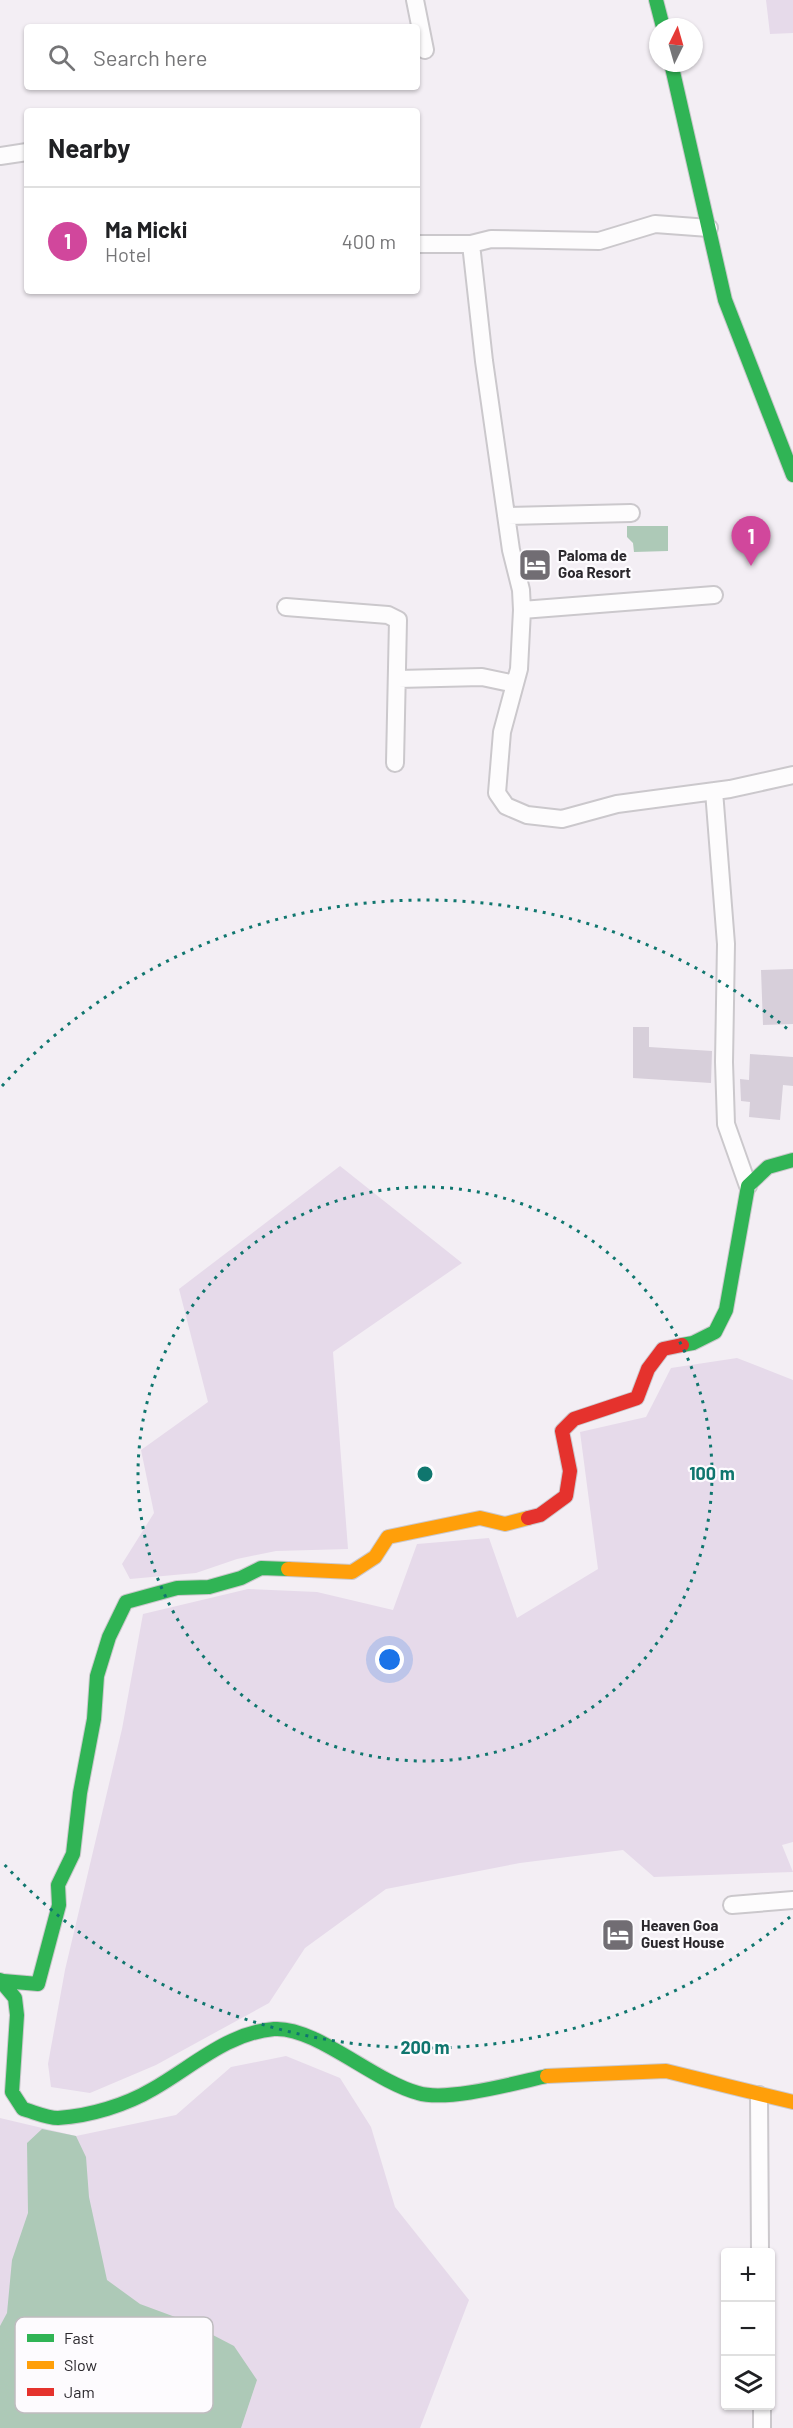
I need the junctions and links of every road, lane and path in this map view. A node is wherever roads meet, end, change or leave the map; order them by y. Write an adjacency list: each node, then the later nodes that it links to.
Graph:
1 (415, 0): 4 (street)
2 (656, 0): 3 (street)
3 (661, 18)
4 (420, 24)
5 (420, 25): 6 (street)
6 (425, 50)
7 (673, 72): 10 (street)
8 (24, 152): 9 (street)
9 (0, 156)
10 (709, 228): 12 (street); 13 (street)
11 (420, 244): 12 (street)
12 (471, 244): 15 (street)
13 (793, 475)
14 (631, 513): 15 (street)
15 (506, 516): 18 (street)
16 (714, 595): 18 (street)
17 (286, 607): 19 (street)
18 (522, 610): 20 (street)
19 (398, 679): 20 (street); 21 (street)
20 (514, 684): 23 (street)
21 (394, 763)
22 (793, 775): 23 (street)
23 (714, 791): 25 (street)
24 (793, 1160): 25 (street)
25 (748, 1185): 28 (street)
26 (793, 1900): 27 (street)
27 (732, 1905)
28 (1, 1981): 29 (street)
29 (759, 2095): 30 (street); 31 (street)
30 (793, 2102)
31 (760, 2248)
32 (762, 2410): 33 (street)
33 (762, 2428)

